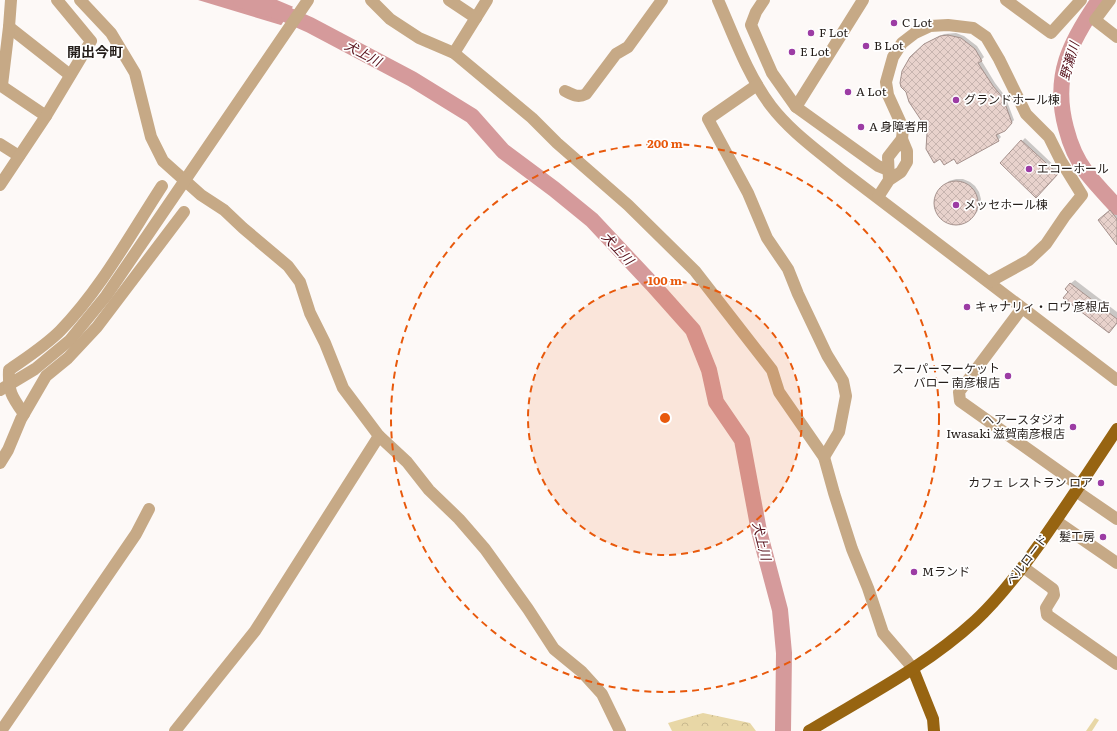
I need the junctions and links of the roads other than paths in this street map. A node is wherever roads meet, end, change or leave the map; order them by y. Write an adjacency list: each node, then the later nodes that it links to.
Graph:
1 (11, 0): 16 (street)
2 (57, 0): 19 (street)
3 (80, 0): 29 (street)
4 (308, 0): 29 (street)
5 (371, 0): 18 (street)
6 (449, 0): 15 (street)
7 (488, 0): 15 (street)
8 (662, 0): 22 (street)
9 (718, 0): 21 (street)
10 (764, 0): 23 (street)
11 (863, 0): 23 (street)
12 (1006, 0): 13 (street)
13 (1081, 0)
14 (1110, 0): 17 (street)
15 (476, 18): 18 (street)
16 (9, 27): 19 (street); 20 (street)
17 (1117, 37)
18 (454, 53): 41 (street)
19 (70, 75): 24 (street)
20 (1, 85): 24 (street)
21 (757, 85): 32 (street); 41 (street)
22 (565, 91)
23 (796, 107): 28 (street)
24 (46, 116): 27 (street)
25 (902, 139): 28 (street); 28 (street); 34 (street)
26 (0, 144): 27 (street)
27 (19, 156): 30 (street)
28 (888, 175): 32 (street)
29 (185, 182): 37 (street); 40 (street)
30 (0, 185)
31 (162, 186): 37 (street)
32 (878, 197): 34 (street)
33 (184, 212): 38 (street)
34 (989, 282): 35 (street)
35 (1022, 308): 36 (street); 43 (street)
36 (1117, 380)
37 (4, 388): 38 (street)
38 (24, 414): 42 (street)
39 (1117, 429): 43 (main road, ベルロード)
40 (379, 436): 52 (street); 53 (street)
41 (824, 457): 50 (street)
42 (0, 463)
43 (1078, 489): 45 (street); 46 (main road, ベルロード)
44 (149, 509): 51 (street)
45 (1117, 519)
46 (1056, 521): 47 (street); 48 (main road, ベルロード)
47 (1117, 563)
48 (1023, 567): 49 (street); 50 (main road, ベルロード)
49 (1117, 664)
50 (913, 669): 54 (main road, ベルロード); 55 (main road)
51 (1, 731)
52 (175, 731)
53 (620, 731)
54 (809, 731)
55 (934, 731)

